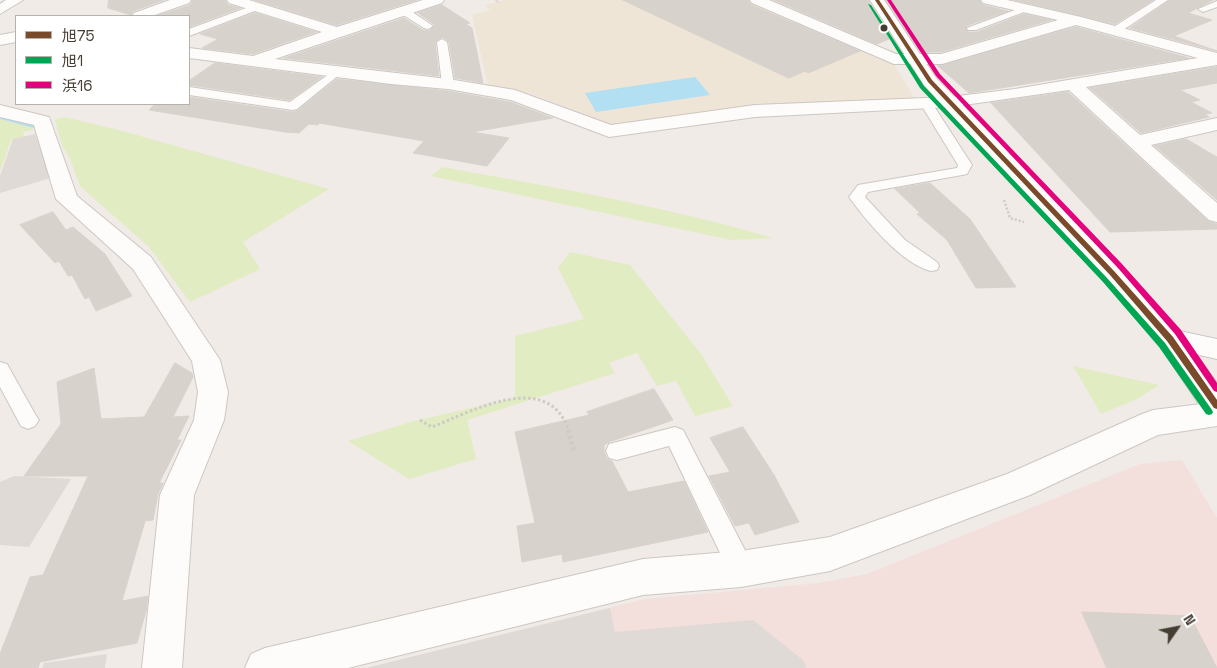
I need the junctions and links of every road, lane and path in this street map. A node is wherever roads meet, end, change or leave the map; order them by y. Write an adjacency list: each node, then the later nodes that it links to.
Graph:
1 (14, 0): 10 (street); 13 (street)
2 (136, 0): 14 (street)
3 (184, 0): 14 (street)
4 (234, 0): 11 (street)
5 (757, 0): 26 (street)
6 (877, 0): 26 (street)
7 (1163, 0): 18 (lane)
8 (998, 1): 12 (street)
9 (419, 4): 16 (lane); 20 (street)
10 (0, 5)
11 (257, 7): 19 (lane); 20 (street)
12 (1026, 9): 15 (street); 17 (lane)
13 (0, 10)
14 (145, 14)
15 (1076, 20): 18 (street); 26 (street)
16 (428, 26)
17 (972, 28)
18 (1116, 30): 25 (street)
19 (190, 32)
20 (340, 33): 27 (street)
21 (15, 38): 22 (street)
22 (0, 40)
23 (442, 42): 30 (lane)
24 (190, 53): 27 (street)
25 (1214, 56): 29 (street)
26 (917, 60): 32 (street)
27 (252, 63): 28 (street)
28 (336, 72): 30 (street); 31 (lane)
29 (1071, 83): 32 (street); 36 (street)
30 (448, 84): 33 (street)
31 (190, 91)
32 (950, 102): 33 (street); 39 (street)
33 (926, 103): 38 (lane)
34 (0, 111): 49 (street)
35 (1217, 124): 36 (street)
36 (1136, 142): 37 (street)
37 (1217, 215)
38 (932, 266)
39 (1170, 339): 40 (street); 42 (street)
40 (1217, 349)
41 (0, 369): 44 (lane)
42 (1217, 406)
43 (1217, 414): 48 (street)
44 (28, 420)
45 (420, 420): 46 (path)
46 (574, 451)
47 (617, 451): 48 (lane)
48 (741, 569): 50 (street)
49 (162, 668)
50 (265, 668)

